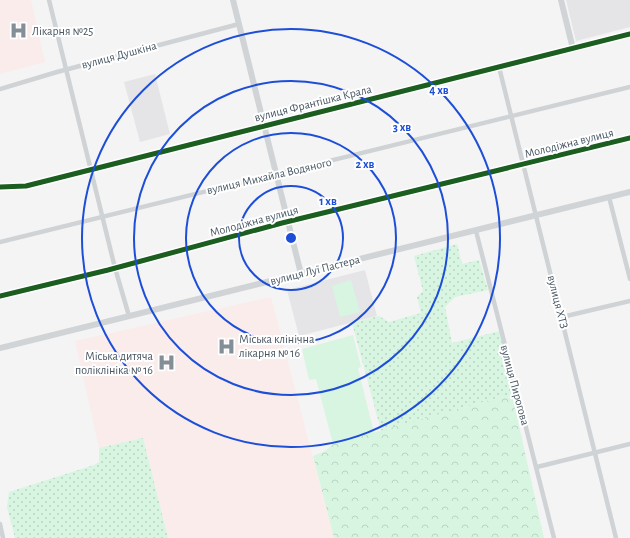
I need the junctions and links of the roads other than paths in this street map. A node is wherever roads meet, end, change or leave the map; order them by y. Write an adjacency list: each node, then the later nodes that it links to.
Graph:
1 (49, 0): 8 (street)
2 (233, 0): 4 (street)
3 (561, 0): 6 (street)
4 (239, 24): 8 (street, вулиця Душкіна); 12 (street)
5 (630, 34): 6 (street, вулиця Франтішка Крала)
6 (573, 49): 7 (street, вулиця Франтішка Крала)
7 (499, 67): 11 (street, вулиця ХТЗ); 12 (street, вулиця Франтішка Крала)
8 (66, 69): 10 (street, вулиця Душкіна); 15 (street)
9 (630, 87): 11 (street, вулиця Михайла Водяного)
10 (0, 89)
11 (512, 117): 14 (street, вулиця ХТЗ); 16 (street, вулиця Михайла Водяного)
12 (264, 125): 15 (street, вулиця Франтішка Крала); 16 (street)
13 (630, 138): 14 (street, Молодіжна вулиця)
14 (524, 164): 21 (street, вулиця ХТЗ); 22 (street, Молодіжна вулиця)
15 (91, 168): 17 (street, вулиця Франтішка Крала); 20 (street)
16 (277, 174): 20 (street, вулиця Михайла Водяного); 22 (street)
17 (0, 187)
18 (630, 192): 19 (street, вулиця Луї Пастера)
19 (609, 197): 21 (street, вулиця Луї Пастера); 27 (street)
20 (102, 215): 24 (street, вулиця Михайла Водяного); 25 (street)
21 (536, 216): 23 (street, вулиця Луї Пастера); 31 (street, вулиця ХТЗ)
22 (288, 222): 25 (street, Молодіжна вулиця); 26 (street)
23 (476, 231): 26 (street, вулиця Луї Пастера); 35 (street, вулиця Пирогова)
24 (0, 242)
25 (115, 268): 28 (street, Молодіжна вулиця); 30 (street)
26 (301, 274): 30 (street, вулиця Луї Пастера)
27 (630, 278)
28 (0, 296)
29 (630, 301): 31 (street)
30 (129, 316): 32 (street, вулиця Луї Пастера)
31 (562, 317): 34 (street, вулиця ХТЗ)
32 (0, 348)
33 (630, 444): 34 (street)
34 (594, 453): 35 (street); 39 (street, вулиця ХТЗ)
35 (537, 467): 38 (street, вулиця Пирогова)
36 (0, 524): 37 (street)
37 (4, 538)
38 (554, 538)
39 (616, 538)

